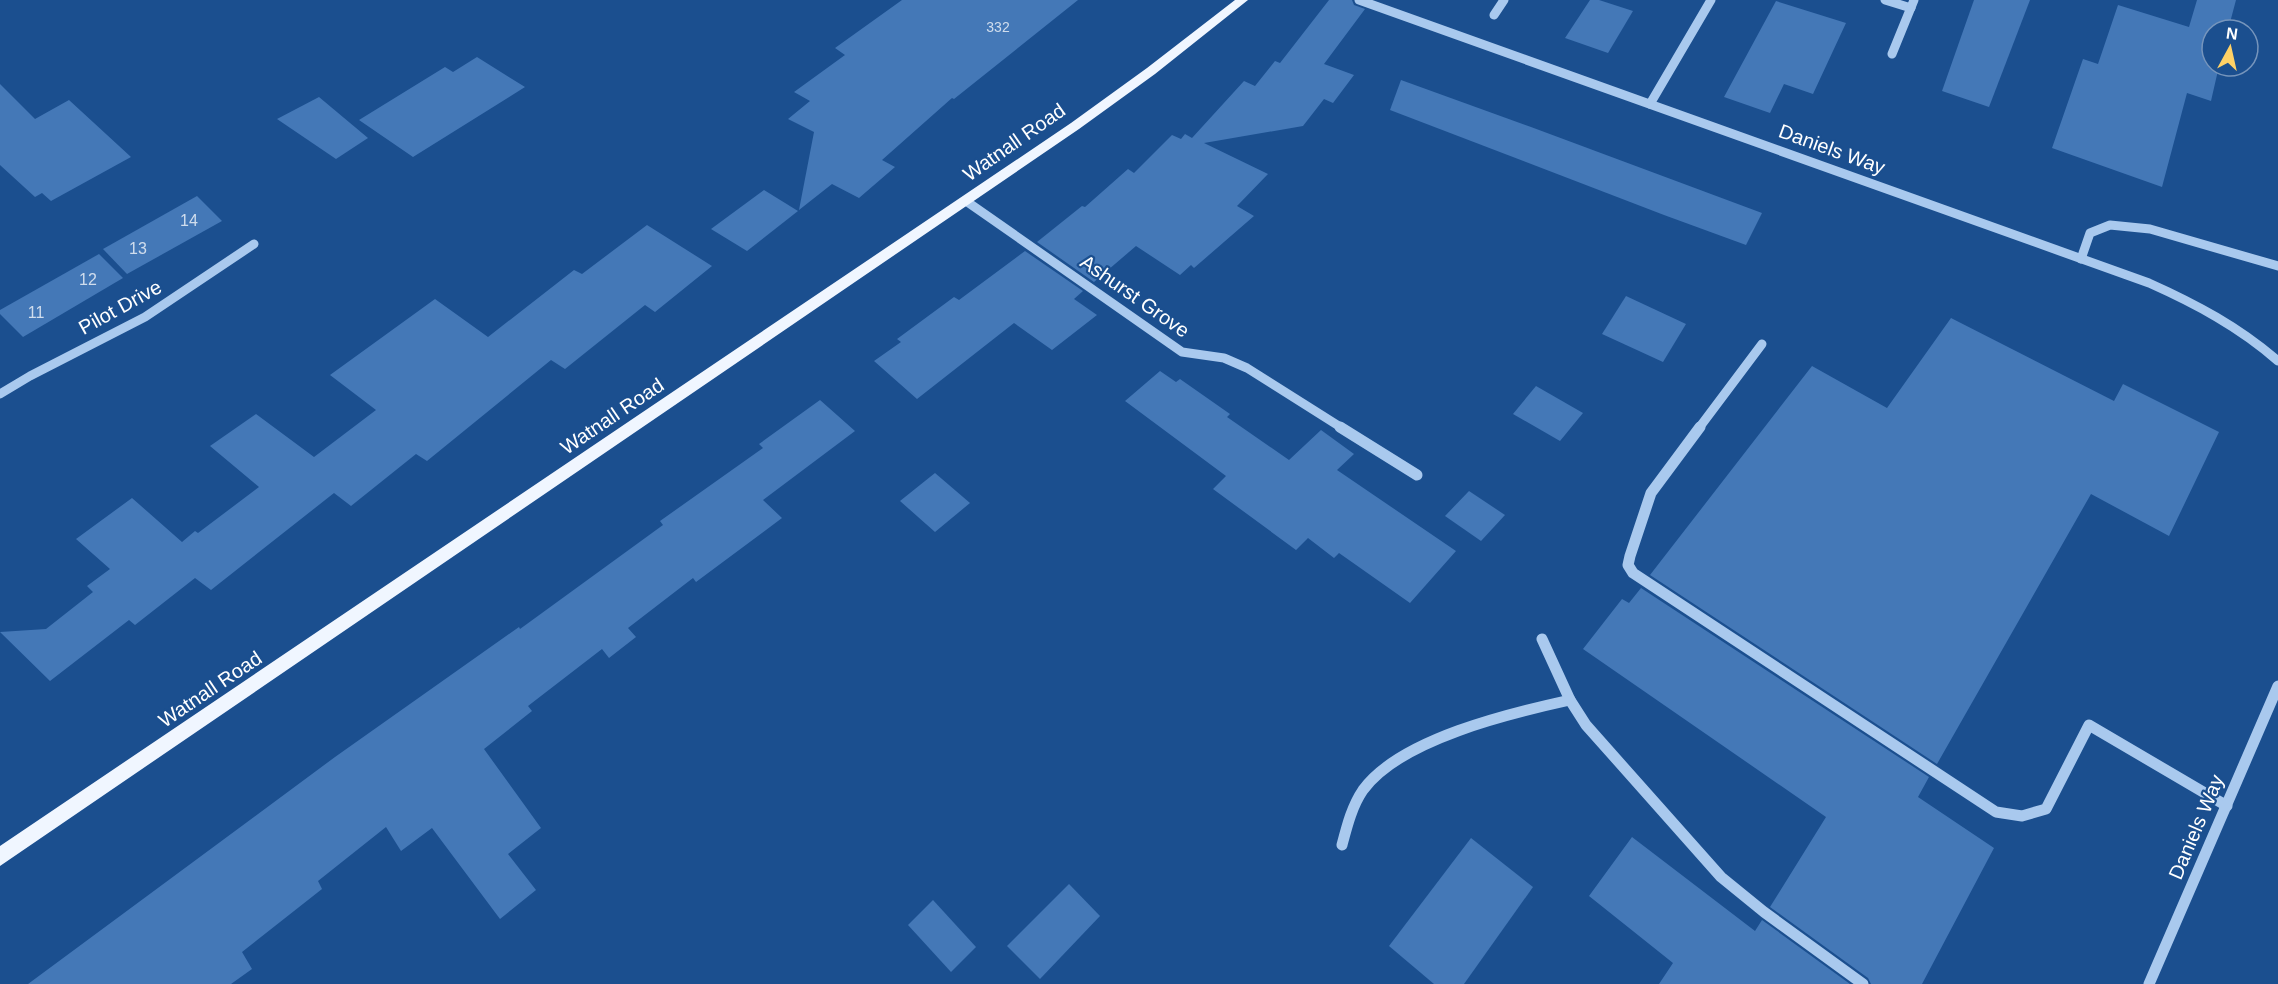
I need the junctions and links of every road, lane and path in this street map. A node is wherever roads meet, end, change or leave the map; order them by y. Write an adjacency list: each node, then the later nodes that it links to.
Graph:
1 (1242, 0): 10 (main road, Watnall Road)
2 (1359, 0): 9 (street, Daniels Way)
3 (1504, 0): 7 (street)
4 (1711, 0): 9 (street)
5 (1885, 0): 6 (street)
6 (1912, 4): 8 (street)
7 (1494, 15)
8 (1892, 54)
9 (1650, 104): 12 (street, Daniels Way)
10 (966, 201): 17 (street, Ashurst Grove); 23 (main road, Watnall Road)
11 (254, 244): 16 (street, Pilot Drive)
12 (2081, 259): 13 (street); 15 (street, Daniels Way)
13 (2278, 266)
14 (1762, 344): 21 (street)
15 (2278, 361)
16 (0, 394)
17 (1417, 475)
18 (1542, 639): 20 (street)
19 (2278, 686): 21 (street, Daniels Way)
20 (1570, 700): 22 (street); 24 (street)
21 (2227, 806): 25 (street, Daniels Way)
22 (1342, 845)
23 (0, 857)
24 (1863, 984)
25 (2149, 984)

